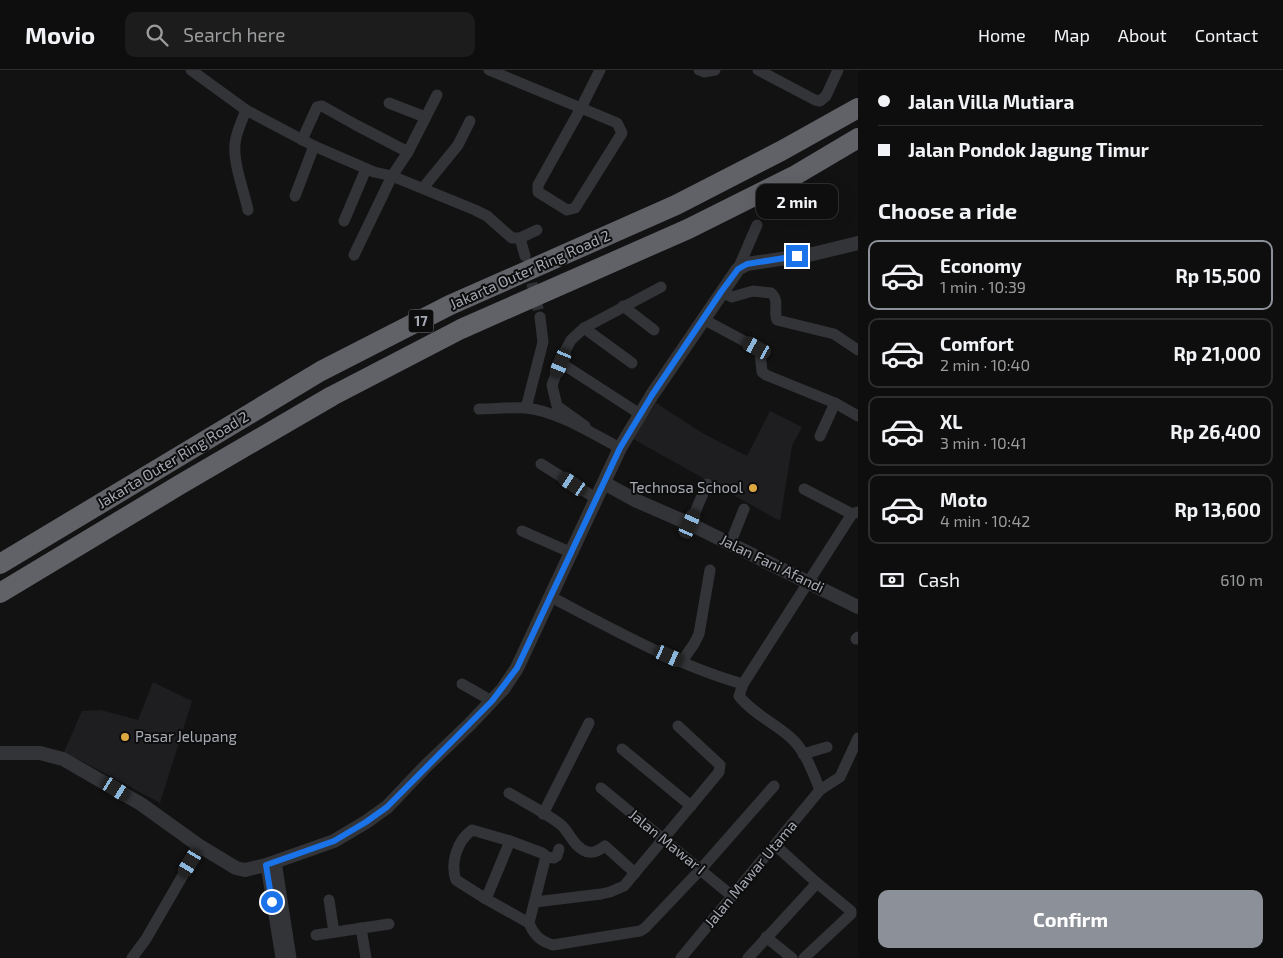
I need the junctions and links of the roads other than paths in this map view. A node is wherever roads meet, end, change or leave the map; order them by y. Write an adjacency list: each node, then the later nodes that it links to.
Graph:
1 (190, 70): 12 (street)
2 (489, 70): 10 (street)
3 (600, 70): 10 (street)
4 (699, 70): 5 (street)
5 (714, 70)
6 (758, 70): 7 (street)
7 (838, 70)
8 (437, 94): 13 (street)
9 (389, 103): 13 (street)
10 (581, 108): 10 (street)
11 (858, 108): 61 (highway, Jakarta Outer Ring Road 2 / 17)
12 (246, 110): 16 (street); 23 (street)
13 (425, 117): 18 (street)
14 (470, 121): 21 (street)
15 (858, 138): 64 (highway, Jakarta Outer Ring Road 2 / 17)
16 (302, 140): 17 (street); 18 (street)
17 (314, 146): 19 (street); 22 (street)
18 (408, 152): 20 (street)
19 (366, 169): 20 (street); 24 (street)
20 (392, 176): 21 (street); 29 (street)
21 (423, 188): 27 (street)
22 (295, 196)
23 (248, 210)
24 (344, 221)
25 (757, 225): 31 (street)
26 (537, 230): 27 (street)
27 (520, 238): 30 (street)
28 (858, 243): 31 (street)
29 (354, 255)
30 (525, 256)
31 (738, 269): 33 (street)
32 (661, 287): 34 (street)
33 (721, 292): 36 (street); 39 (street)
34 (623, 306): 37 (street); 38 (street)
35 (540, 317): 43 (street)
36 (703, 319): 42 (street); 45 (street)
37 (584, 328): 40 (street); 41 (street)
38 (654, 330)
39 (858, 350)
40 (561, 363): 45 (street); 47 (street)
41 (632, 363)
42 (836, 403): 46 (street); 48 (street)
43 (526, 408): 44 (street); 49 (street)
44 (479, 409)
45 (640, 414): 49 (street)
46 (858, 416)
47 (585, 426)
48 (820, 436)
49 (620, 448): 51 (street)
50 (541, 464): 54 (street)
51 (604, 483): 54 (street); 57 (street, Jalan Fani Afandi)
52 (707, 484): 57 (street)
53 (804, 489): 56 (street)
54 (597, 499): 60 (street)
55 (744, 510): 59 (street)
56 (855, 513): 63 (street)
57 (690, 524): 59 (street, Jalan Fani Afandi)
58 (522, 531): 60 (street)
59 (730, 544): 63 (street, Jalan Fani Afandi)
60 (572, 553): 65 (street)
61 (0, 564)
62 (710, 570): 67 (street)
63 (808, 582): 66 (street, Jalan Fani Afandi); 69 (street)
64 (0, 593)
65 (551, 597): 67 (street); 70 (street)
66 (858, 607)
67 (682, 661): 69 (street)
68 (462, 684): 70 (street)
69 (743, 684): 77 (street)
70 (492, 701): 90 (street)
71 (589, 723): 83 (street)
72 (678, 726): 82 (street)
73 (858, 738): 80 (street, Jalan Mawar Utama)
74 (827, 747): 77 (street)
75 (622, 749): 82 (street)
76 (0, 753): 86 (street)
77 (803, 754): 80 (street)
78 (774, 786): 91 (street)
79 (601, 788): 84 (street, Jalan Mawar I)
80 (820, 790): 87 (street, Jalan Mawar Utama)
81 (509, 793): 83 (street)
82 (691, 806): 84 (street)
83 (543, 814): 92 (street)
84 (662, 839): 91 (street, Jalan Mawar I); 92 (street)
85 (510, 841): 89 (street); 95 (street); 95 (street)
86 (198, 845): 90 (street); 104 (street)
87 (775, 845): 93 (street); 94 (street, Jalan Mawar Utama)
88 (560, 849): 89 (street)
89 (546, 857): 97 (street)
90 (271, 863): 105 (street); 106 (street)
91 (701, 869): 94 (street, Jalan Mawar I); 98 (street)
92 (635, 873): 97 (street)
93 (817, 883): 103 (street); 111 (street)
94 (732, 896): 108 (street, Jalan Mawar Utama)
95 (486, 899): 98 (street)
96 (329, 900): 101 (street)
97 (535, 902): 98 (street)
98 (529, 923)
99 (389, 924): 100 (street)
100 (361, 928): 101 (street); 107 (street)
101 (334, 932): 102 (street)
102 (316, 935)
103 (766, 936): 109 (street); 110 (street)
104 (132, 958)
105 (281, 958)
106 (291, 958)
107 (366, 958)
108 (682, 958)
109 (748, 958)
110 (792, 958)
111 (804, 958)

